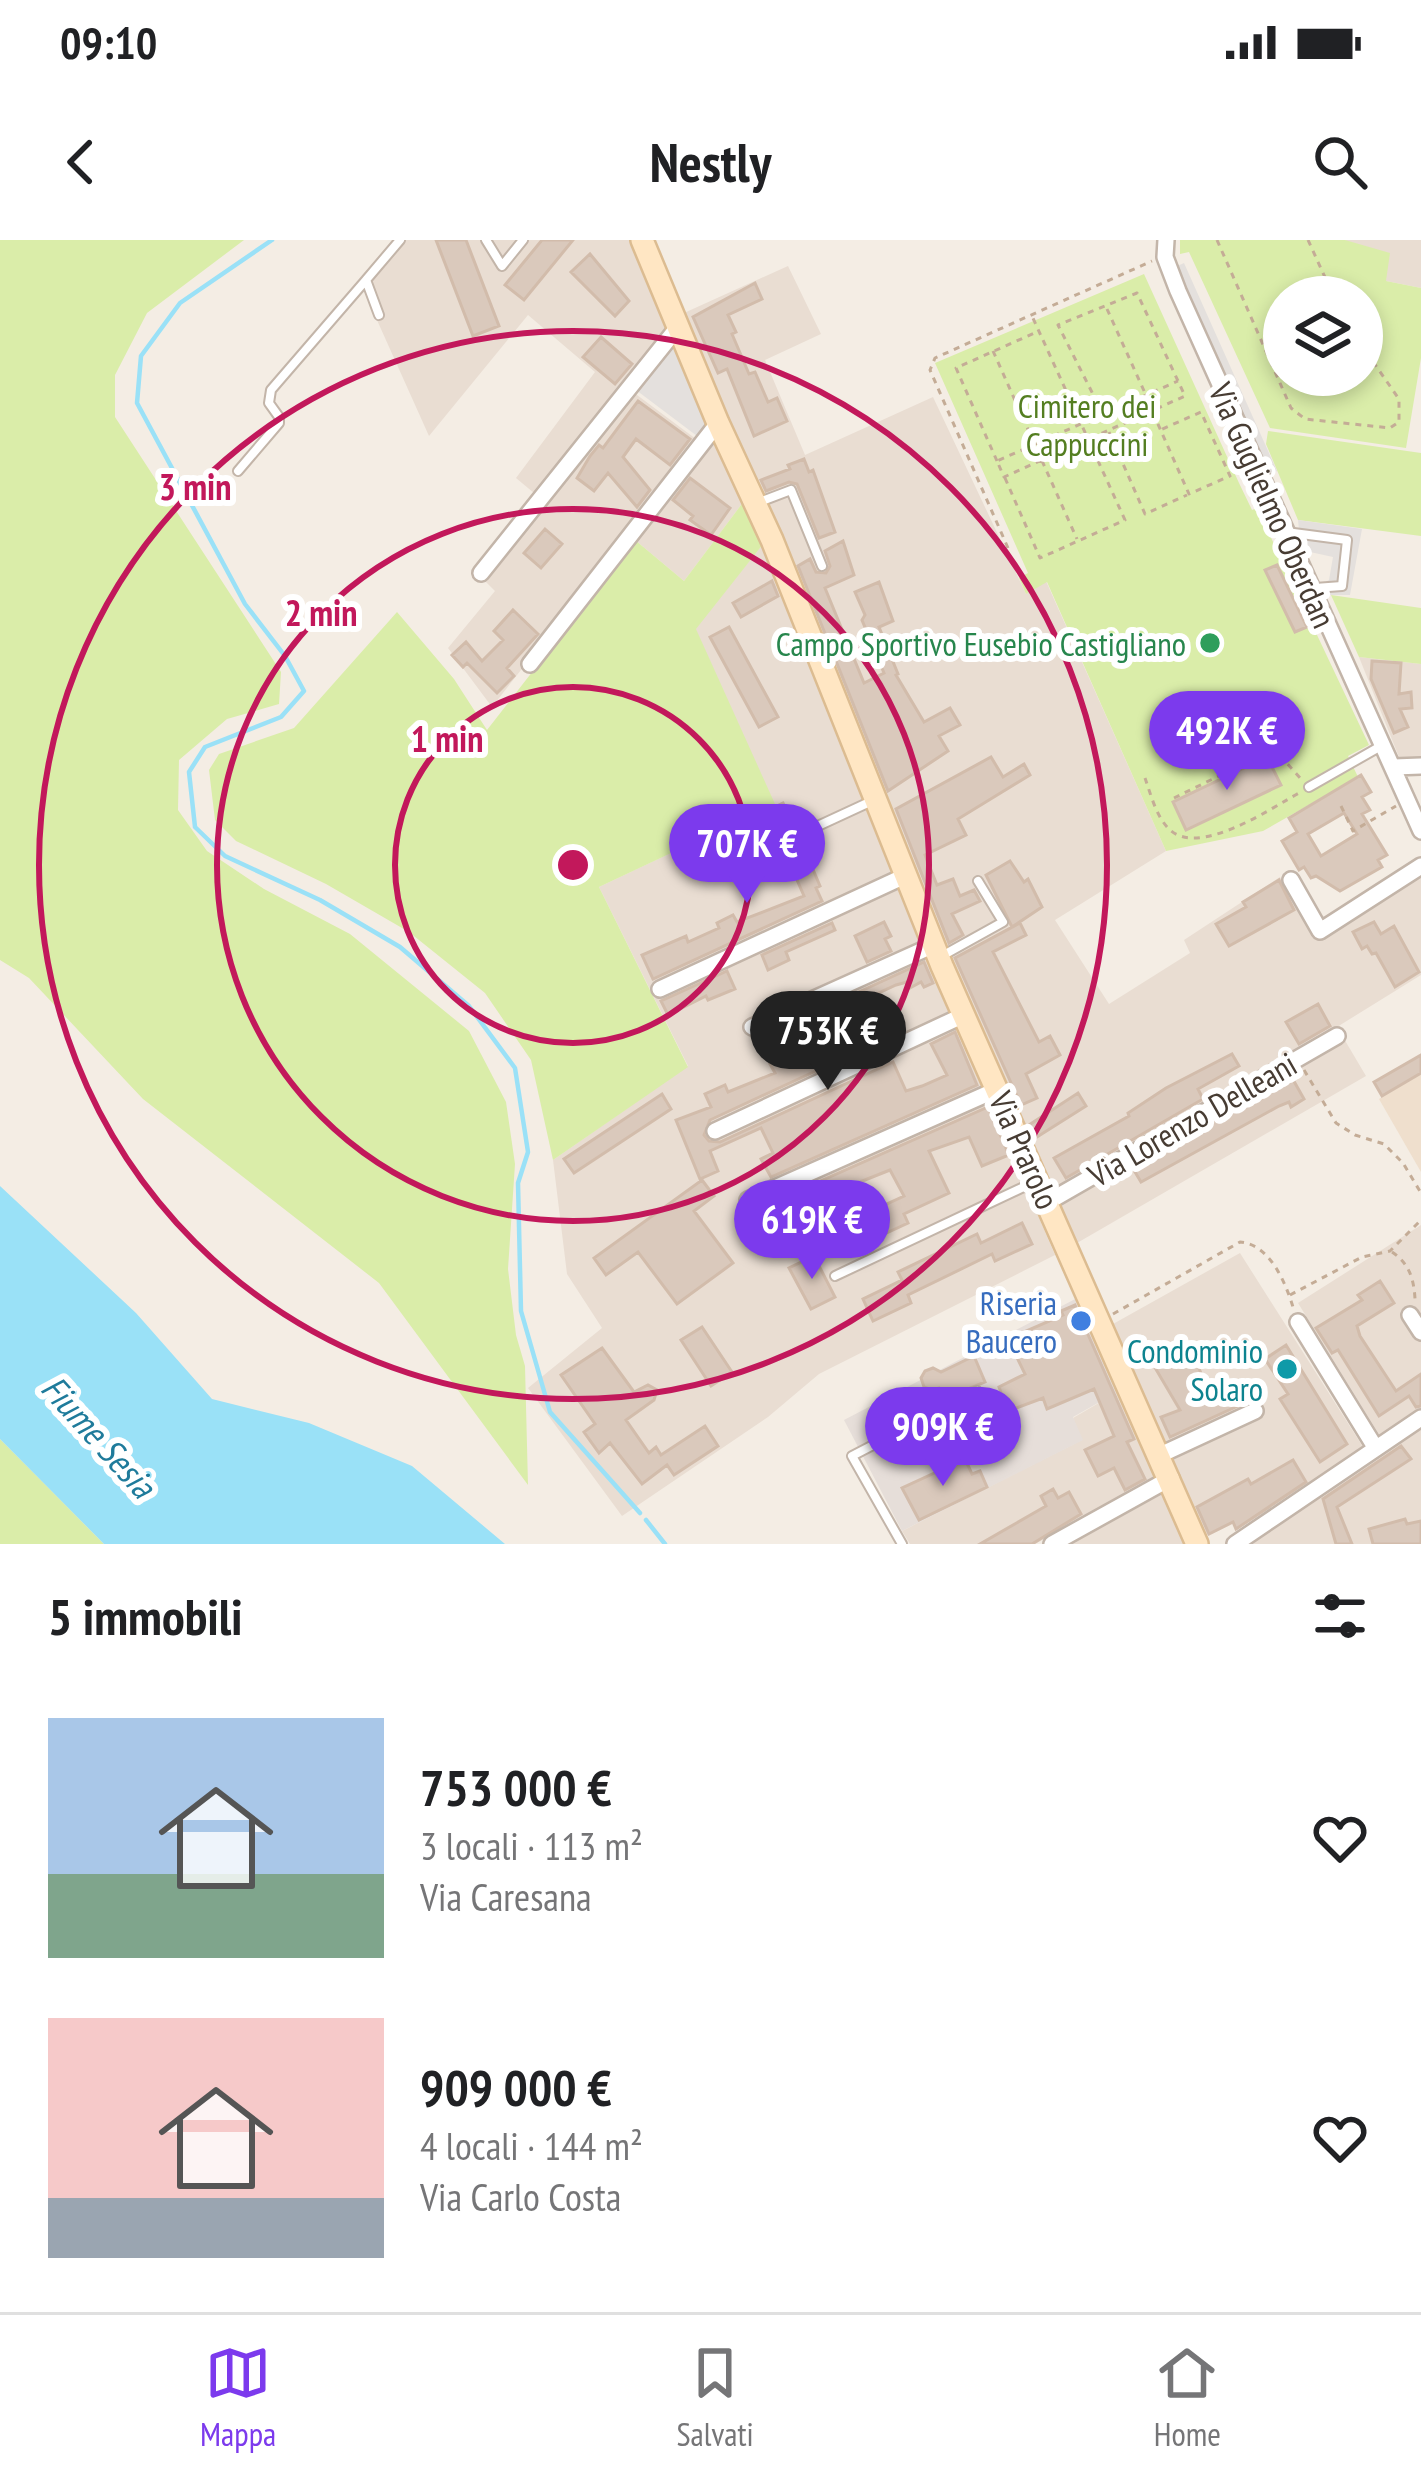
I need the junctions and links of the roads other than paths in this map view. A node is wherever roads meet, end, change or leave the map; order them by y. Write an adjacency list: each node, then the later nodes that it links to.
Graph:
1 (400, 240): 6 (lane)
2 (486, 240): 3 (lane)
3 (523, 240)
4 (642, 240): 8 (street, Via Prarolo)
5 (1166, 249): 12 (street, Via Guglielmo Oberdan)
6 (366, 280): 7 (lane); 10 (lane)
7 (380, 315)
8 (678, 328): 9 (street, Via Prarolo); 14 (street)
9 (718, 423): 11 (street, Via Prarolo); 16 (street)
10 (238, 471)
11 (756, 504): 13 (lane); 21 (street, Via Prarolo)
12 (1284, 532): 15 (street, Via Guglielmo Oberdan); 15 (lane)
13 (822, 566)
14 (482, 572)
15 (1310, 589): 17 (street, Via Guglielmo Oberdan)
16 (530, 664)
17 (1382, 745): 18 (street, Via Guglielmo Oberdan); 20 (lane)
18 (1394, 766): 19 (street); 23 (street, Via Guglielmo Oberdan)
19 (1421, 766)
20 (1310, 787)
21 (876, 800): 22 (lane); 25 (street, Via Prarolo)
22 (807, 831)
23 (1421, 831)
24 (1421, 866): 26 (street)
25 (907, 875): 28 (street, Via Prarolo); 29 (street)
26 (1291, 880)
27 (979, 881): 28 (lane)
28 (936, 952): 30 (street, Via Prarolo); 31 (street)
29 (660, 988)
30 (964, 1015): 33 (street, Via Prarolo); 34 (street)
31 (752, 1028)
32 (1336, 1036): 37 (street, Via Lorenzo Delleani)
33 (998, 1089): 35 (street, Via Prarolo); 36 (street)
34 (715, 1131)
35 (1039, 1179): 37 (street, Via Prarolo); 38 (lane)
36 (748, 1200)
37 (1048, 1202): 44 (street, Via Prarolo)
38 (836, 1276)
39 (1298, 1322): 43 (street)
40 (977, 1391): 46 (lane)
41 (1255, 1411): 44 (street)
42 (1421, 1418): 43 (street)
43 (1375, 1448): 49 (street)
44 (1160, 1455): 45 (street, Via Prarolo)
45 (1171, 1478): 47 (street); 48 (street, Via Prarolo)
46 (902, 1544)
47 (1052, 1544)
48 (1197, 1544)
49 (1234, 1544)

